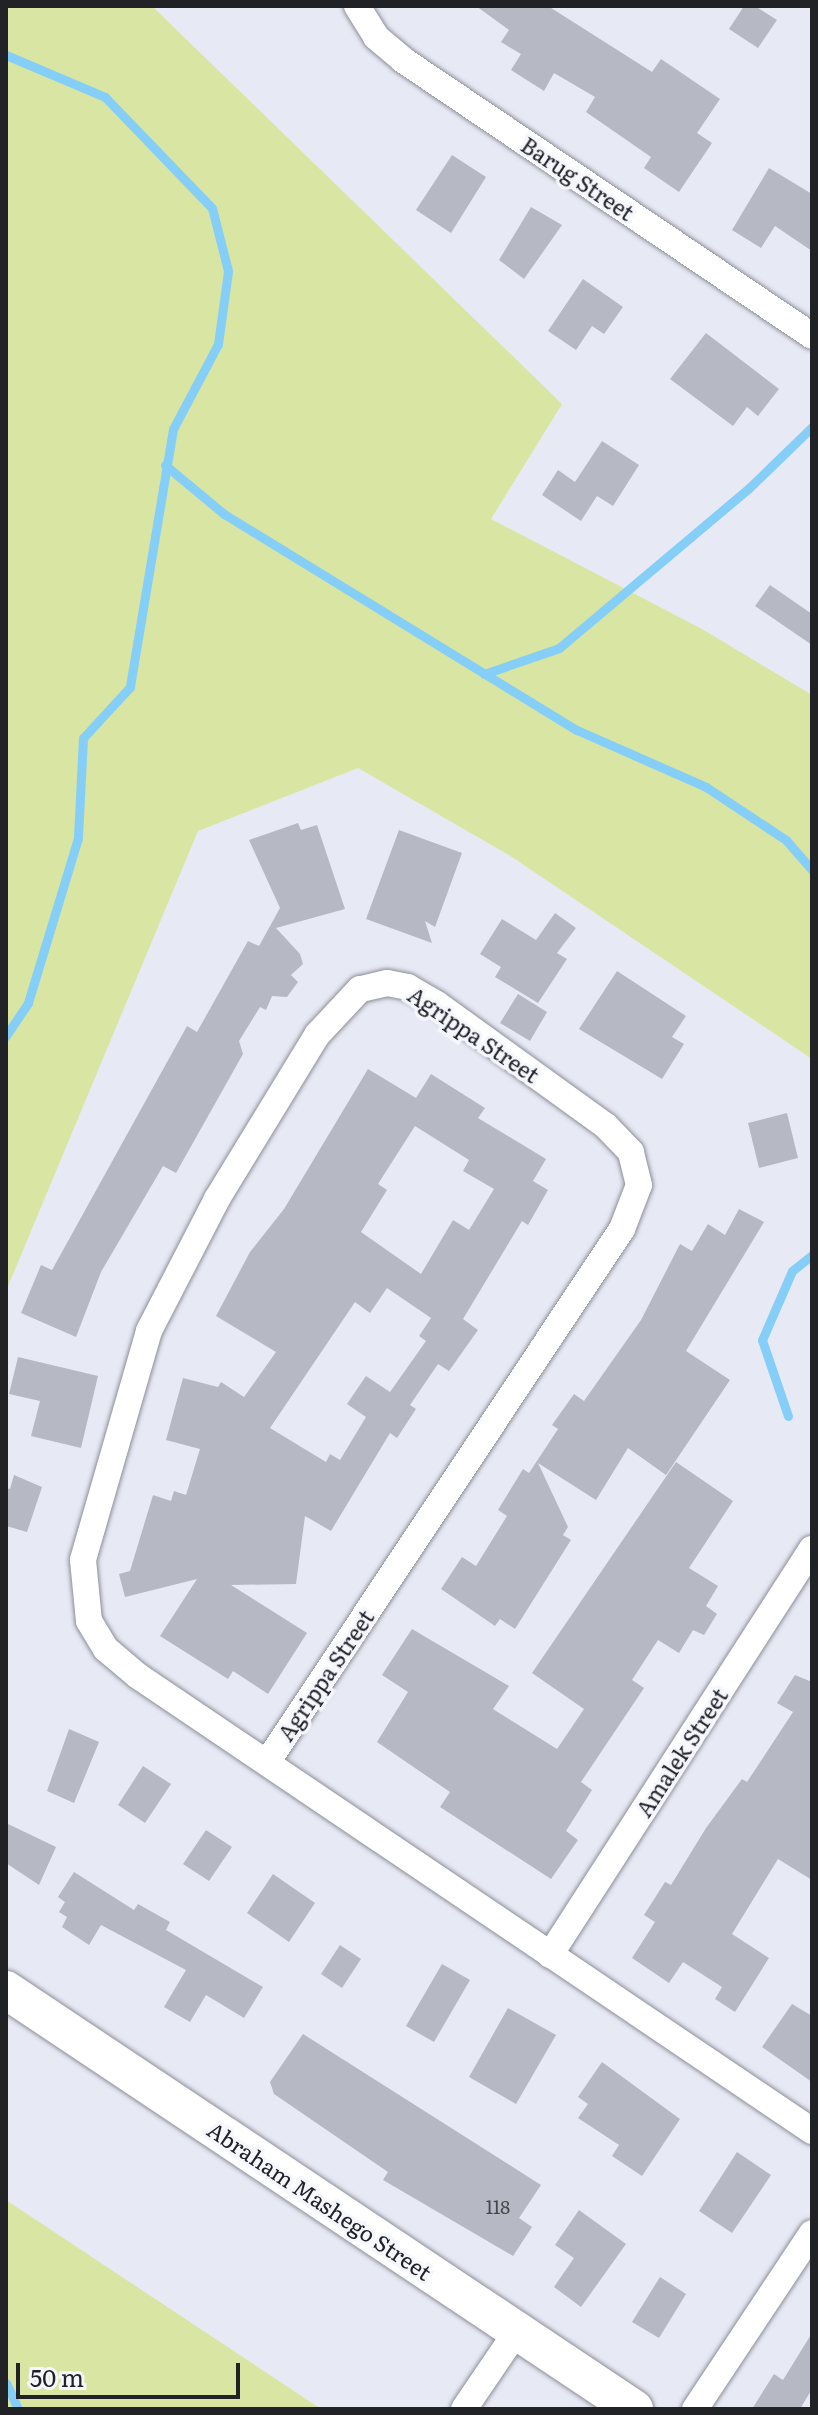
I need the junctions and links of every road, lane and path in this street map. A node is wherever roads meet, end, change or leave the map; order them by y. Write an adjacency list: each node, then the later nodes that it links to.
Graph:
1 (357, 6): 2 (street, Barug Street)
2 (812, 336)
3 (812, 1549): 5 (street, Amalek Street)
4 (268, 1761): 4 (street, Agrippa Street); 5 (street, Agrippa Street)
5 (550, 1955): 7 (street, Agrippa Street)
6 (6, 1990): 9 (main road, Abraham Mashego Street)
7 (812, 2131)
8 (812, 2233): 12 (street)
9 (517, 2331): 10 (street); 11 (main road, Abraham Mashego Street)
10 (464, 2409)
11 (634, 2409)
12 (695, 2409)

